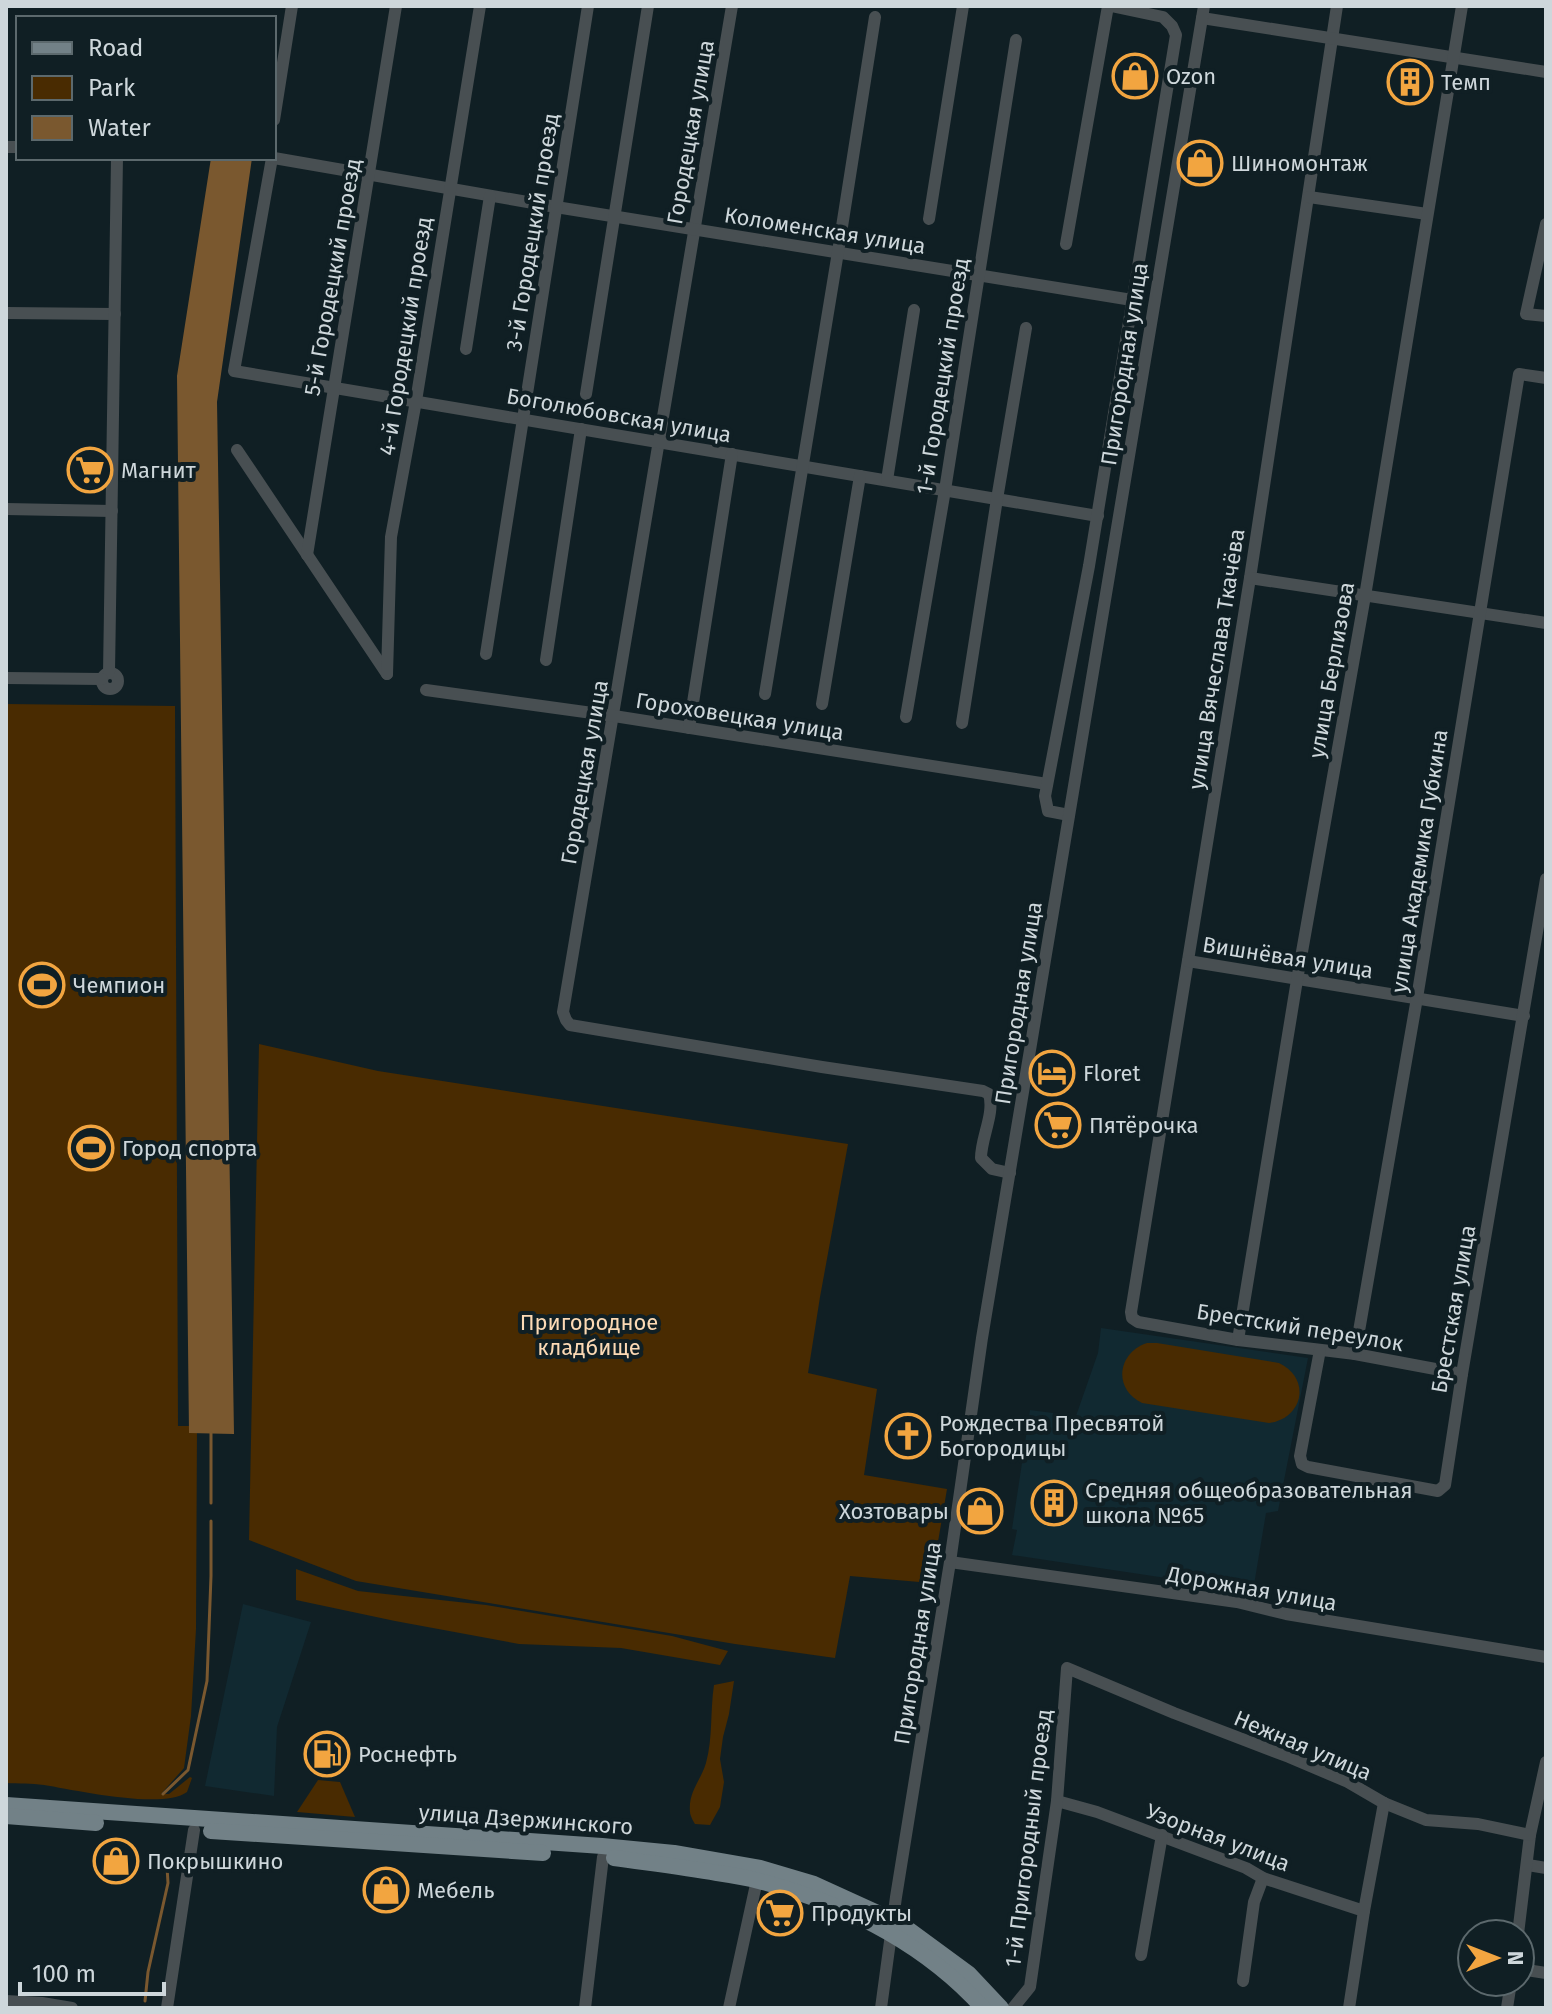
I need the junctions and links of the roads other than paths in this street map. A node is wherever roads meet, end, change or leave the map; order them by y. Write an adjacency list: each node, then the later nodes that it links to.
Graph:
1 (292, 6): 17 (street)
2 (396, 6): 21 (street, 5-й Городецкий проезд)
3 (480, 6): 22 (street, 4-й Городецкий проезд)
4 (588, 6): 25 (street, 3-й Городецкий проезд)
5 (648, 6): 27 (street)
6 (732, 6): 30 (street, Городецкая улица)
7 (963, 6): 28 (street)
8 (1109, 6): 31 (street); 34 (street)
9 (1337, 6): 13 (street, улица Вячеслава Ткачёва)
10 (1462, 6): 15 (street, улица Берлизова)
11 (1203, 12): 13 (street); 35 (street, Пригородная улица)
12 (875, 17): 32 (street)
13 (1332, 38): 15 (street); 24 (street, улица Вячеслава Ткачёва)
14 (1016, 40): 33 (street, 1-й Городецкий проезд)
15 (1454, 59): 16 (street); 26 (street, улица Берлизова)
16 (1546, 72)
17 (276, 107)
18 (276, 158): 21 (street, Коломенская улица)
19 (117, 160): 39 (street)
20 (273, 160): 44 (street, Боголюбовская улица)
21 (370, 174): 22 (street, Коломенская улица); 44 (street, 5-й Городецкий проезд)
22 (450, 189): 23 (street, Коломенская улица); 46 (street, 4-й Городецкий проезд)
23 (490, 196): 25 (street, Коломенская улица); 42 (street)
24 (1309, 197): 26 (street); 63 (street, улица Вячеслава Ткачёва)
25 (556, 207): 27 (street, Коломенская улица); 47 (street, 3-й Городецкий проезд)
26 (1427, 214): 64 (street, улица Берлизова)
27 (613, 216): 30 (street, Коломенская улица); 45 (street)
28 (929, 219)
29 (1546, 224): 40 (street)
30 (694, 229): 32 (street, Коломенская улица); 49 (street, Городецкая улица)
31 (1066, 244)
32 (838, 252): 33 (street, Коломенская улица); 52 (street)
33 (978, 274): 36 (street, Коломенская улица); 55 (street, 1-й Городецкий проезд)
34 (1135, 282): 35 (street); 36 (street)
35 (1157, 286): 62 (street, Пригородная улица)
36 (1132, 300): 59 (street)
37 (914, 310): 54 (street)
38 (6, 313): 39 (street)
39 (115, 314): 58 (street)
40 (1546, 316)
41 (1026, 328): 56 (street)
42 (466, 349)
43 (1546, 378): 65 (street, улица Академика Губкина)
44 (334, 387): 46 (street, Боголюбовская улица); 60 (street, 5-й Городецкий проезд)
45 (586, 394)
46 (416, 401): 47 (street, Боголюбовская улица); 60 (street, 4-й Городецкий проезд)
47 (522, 419): 48 (street, Боголюбовская улица); 67 (street, 3-й Городецкий проезд)
48 (581, 429): 49 (street, Боголюбовская улица); 68 (street)
49 (658, 442): 51 (street, Боголюбовская улица); 73 (street, Городецкая улица)
50 (237, 450): 60 (street)
51 (732, 454): 52 (street, Боголюбовская улица); 76 (street)
52 (801, 466): 53 (street, Боголюбовская улица); 71 (street)
53 (860, 476): 54 (street, Боголюбовская улица); 72 (street)
54 (887, 480): 55 (street, Боголюбовская улица)
55 (945, 490): 56 (street, Боголюбовская улица); 74 (street, 1-й Городецкий проезд)
56 (997, 499): 59 (street, Боголюбовская улица); 75 (street)
57 (6, 509): 58 (street)
58 (112, 511): 69 (street)
59 (1098, 516): 61 (street)
60 (307, 555)
61 (1089, 566): 62 (street); 77 (street)
62 (1110, 570): 78 (street, Пригородная улица)
63 (1250, 578): 64 (street); 80 (street, улица Вячеслава Ткачёва)
64 (1365, 596): 65 (street); 81 (street, улица Берлизова)
65 (1479, 613): 66 (street); 82 (street, улица Академика Губкина)
66 (1546, 623)
67 (486, 654)
68 (546, 660)
69 (6, 678)
70 (426, 690): 73 (street, Гороховецкая улица)
71 (765, 694)
72 (822, 704)
73 (614, 716): 76 (street, Гороховецкая улица); 84 (street, Городецкая улица)
74 (906, 717)
75 (962, 723)
76 (689, 728): 77 (street, Гороховецкая улица)
77 (1047, 784): 78 (street)
78 (1069, 815): 84 (street, Пригородная улица)
79 (1546, 879): 83 (street, Брестская улица)
80 (1188, 961): 81 (street, Вишнёвая улица); 85 (street, улица Вячеслава Ткачёва)
81 (1297, 980): 82 (street, Вишнёвая улица); 86 (street, улица Берлизова)
82 (1417, 998): 83 (street, Вишнёвая улица); 88 (street, улица Академика Губкина)
83 (1524, 1016): 89 (street, Брестская улица)
84 (1010, 1173): 90 (street, Пригородная улица)
85 (1132, 1318): 86 (street, Брестский переулок)
86 (1238, 1340): 87 (street, Брестский переулок)
87 (1320, 1350): 88 (street, Брестский переулок); 89 (street, Брестская улица)
88 (1355, 1354): 89 (street, Брестский переулок)
89 (1462, 1374)
90 (950, 1562): 91 (street, Дорожная улица); 108 (street, Пригородная улица)
91 (1546, 1657)
92 (1067, 1668): 94 (street, 1-й Пригородный проезд); 95 (street, Нежная улица)
93 (1546, 1765): 100 (street)
94 (1057, 1801): 99 (street, Узорная улица); 119 (street, 1-й Пригородный проезд)
95 (1384, 1803): 100 (street, Нежная улица); 106 (street)
96 (6, 1805): 98 (main road, улица Дзержинского)
97 (6, 1816): 98 (main road, улица Дзержинского)
98 (195, 1824): 101 (main road, улица Дзержинского); 108 (main road, улица Дзержинского); 113 (street)
99 (1162, 1835): 104 (street, Узорная улица); 109 (street)
100 (1530, 1835): 102 (street)
101 (603, 1857): 105 (main road, улица Дзержинского); 114 (street)
102 (1528, 1865): 103 (street); 107 (street)
103 (1546, 1868)
104 (1263, 1878): 106 (street, Узорная улица); 110 (street)
105 (757, 1880): 108 (main road, улица Дзержинского); 115 (street)
106 (1364, 1911): 120 (street)
107 (1520, 1918)
108 (892, 1926): 116 (street, Пригородная улица); 117 (main road, улица Дзержинского); 118 (main road, улица Дзержинского)
109 (1141, 1955)
110 (1243, 1981)
111 (6, 2001): 112 (street)
112 (72, 2008)
113 (167, 2008)
114 (585, 2008)
115 (729, 2008)
116 (881, 2008)
117 (983, 2008)
118 (1001, 2008)
119 (1013, 2008)
120 (1349, 2008)

